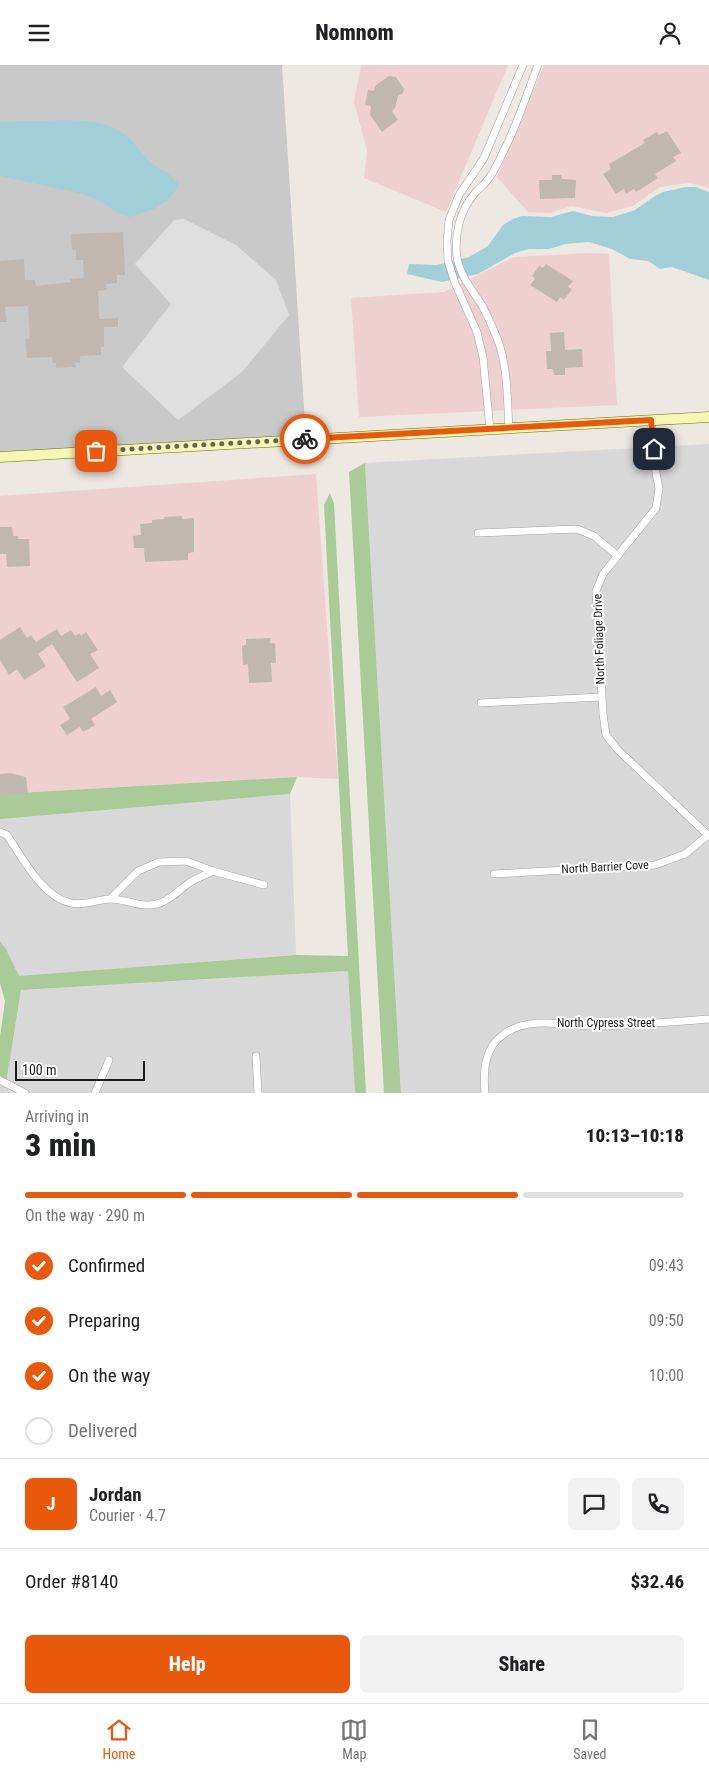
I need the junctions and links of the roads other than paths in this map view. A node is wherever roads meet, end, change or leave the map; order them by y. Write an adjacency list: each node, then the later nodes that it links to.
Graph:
1 (523, 65): 6 (street)
2 (538, 65): 5 (street)
3 (709, 417): 4 (main road)
4 (651, 420): 5 (main road); 9 (street, North Foliage Drive)
5 (509, 428): 6 (main road)
6 (490, 430): 7 (main road)
7 (0, 457)
8 (478, 533): 9 (street)
9 (618, 556): 10 (street, North Foliage Drive)
10 (602, 697): 11 (street); 13 (street, North Foliage Drive)
11 (481, 703)
12 (0, 832): 17 (street)
13 (709, 835): 15 (street, North Barrier Cove)
14 (213, 871): 16 (street); 17 (street); 17 (street)
15 (494, 874)
16 (264, 885)
17 (110, 899)
18 (709, 1019): 25 (street, North Cypress Street)
19 (256, 1055): 24 (street)
20 (109, 1060): 23 (street)
21 (0, 1081): 22 (street)
22 (26, 1093)
23 (95, 1093)
24 (258, 1093)
25 (486, 1093)

